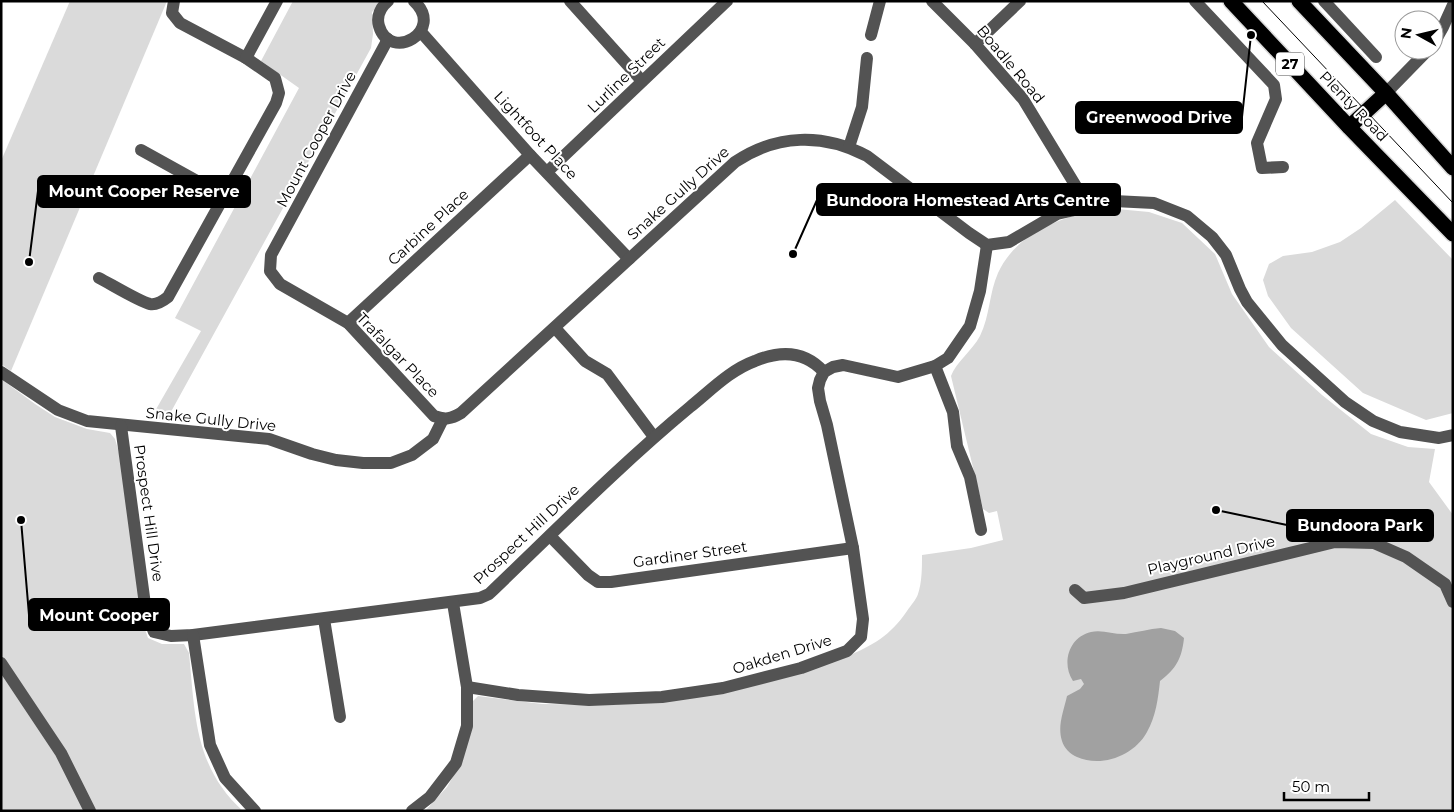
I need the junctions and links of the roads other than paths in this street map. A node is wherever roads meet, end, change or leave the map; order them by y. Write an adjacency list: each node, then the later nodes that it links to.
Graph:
1 (174, 1): 23 (street)
2 (277, 1): 23 (street)
3 (414, 1): 17 (street)
4 (570, 1): 26 (street)
5 (727, 1): 26 (street, Lurline Street)
6 (880, 1): 18 (street)
7 (932, 1): 20 (street, Boadle Road)
8 (1020, 1): 20 (street)
9 (1195, 1): 32 (street)
10 (1231, 1): 28 (highway, Plenty Road / 27)
11 (1299, 1): 21 (highway, Plenty Road)
12 (1324, 1): 15 (street)
13 (386, 2): 19 (street)
14 (1453, 4): 16 (street)
15 (1343, 22): 21 (street); 22 (street)
16 (1444, 25)
17 (420, 32): 19 (street); 31 (street, Lightfoot Place)
18 (871, 35)
19 (388, 39): 39 (street, Mount Cooper Drive)
20 (974, 44): 36 (street, Boadle Road)
21 (1342, 47): 27 (highway, Plenty Road)
22 (1376, 57)
23 (246, 58): 35 (street)
24 (867, 58): 29 (street)
25 (1418, 60): 27 (street)
26 (642, 81): 34 (street, Lurline Street)
27 (1386, 93): 28 (highway); 33 (highway, Plenty Road)
28 (1349, 127): 37 (highway, Plenty Road / 27)
29 (849, 146): 38 (street, Snake Gully Drive); 40 (street, Snake Gully Drive)
30 (141, 150): 35 (street)
31 (530, 155): 34 (street, Lightfoot Place); 42 (street, Carbine Place)
32 (1283, 167)
33 (1453, 168)
34 (547, 172): 40 (street, Lightfoot Place)
35 (224, 196): 41 (street)
36 (1088, 206): 38 (street); 49 (street)
37 (1453, 234)
38 (987, 245): 44 (street)
39 (271, 255): 42 (street, Trafalgar Place)
40 (629, 259): 43 (street, Snake Gully Drive)
41 (99, 278)
42 (348, 324): 47 (street, Trafalgar Place)
43 (555, 328): 47 (street, Snake Gully Drive); 50 (street)
44 (935, 366): 46 (street); 51 (street)
45 (1, 372): 48 (street, Snake Gully Drive)
46 (824, 372): 50 (street, Prospect Hill Drive); 53 (street, Oakden Drive)
47 (443, 419): 48 (street, Snake Gully Drive)
48 (121, 426): 58 (street, Prospect Hill Drive)
49 (1453, 435)
50 (654, 437): 52 (street, Prospect Hill Drive)
51 (981, 530)
52 (550, 536): 53 (street, Gardiner Street); 55 (street, Prospect Hill Drive)
53 (853, 548): 60 (street, Oakden Drive)
54 (1075, 590): 56 (street, Playground Drive)
55 (453, 602): 57 (street, Prospect Hill Drive); 60 (street)
56 (1453, 602)
57 (324, 619): 58 (street, Prospect Hill Drive); 61 (street)
58 (193, 635): 63 (street)
59 (1, 663): 62 (street)
60 (467, 686): 64 (street)
61 (340, 717)
62 (90, 811)
63 (255, 811)
64 (412, 811)

